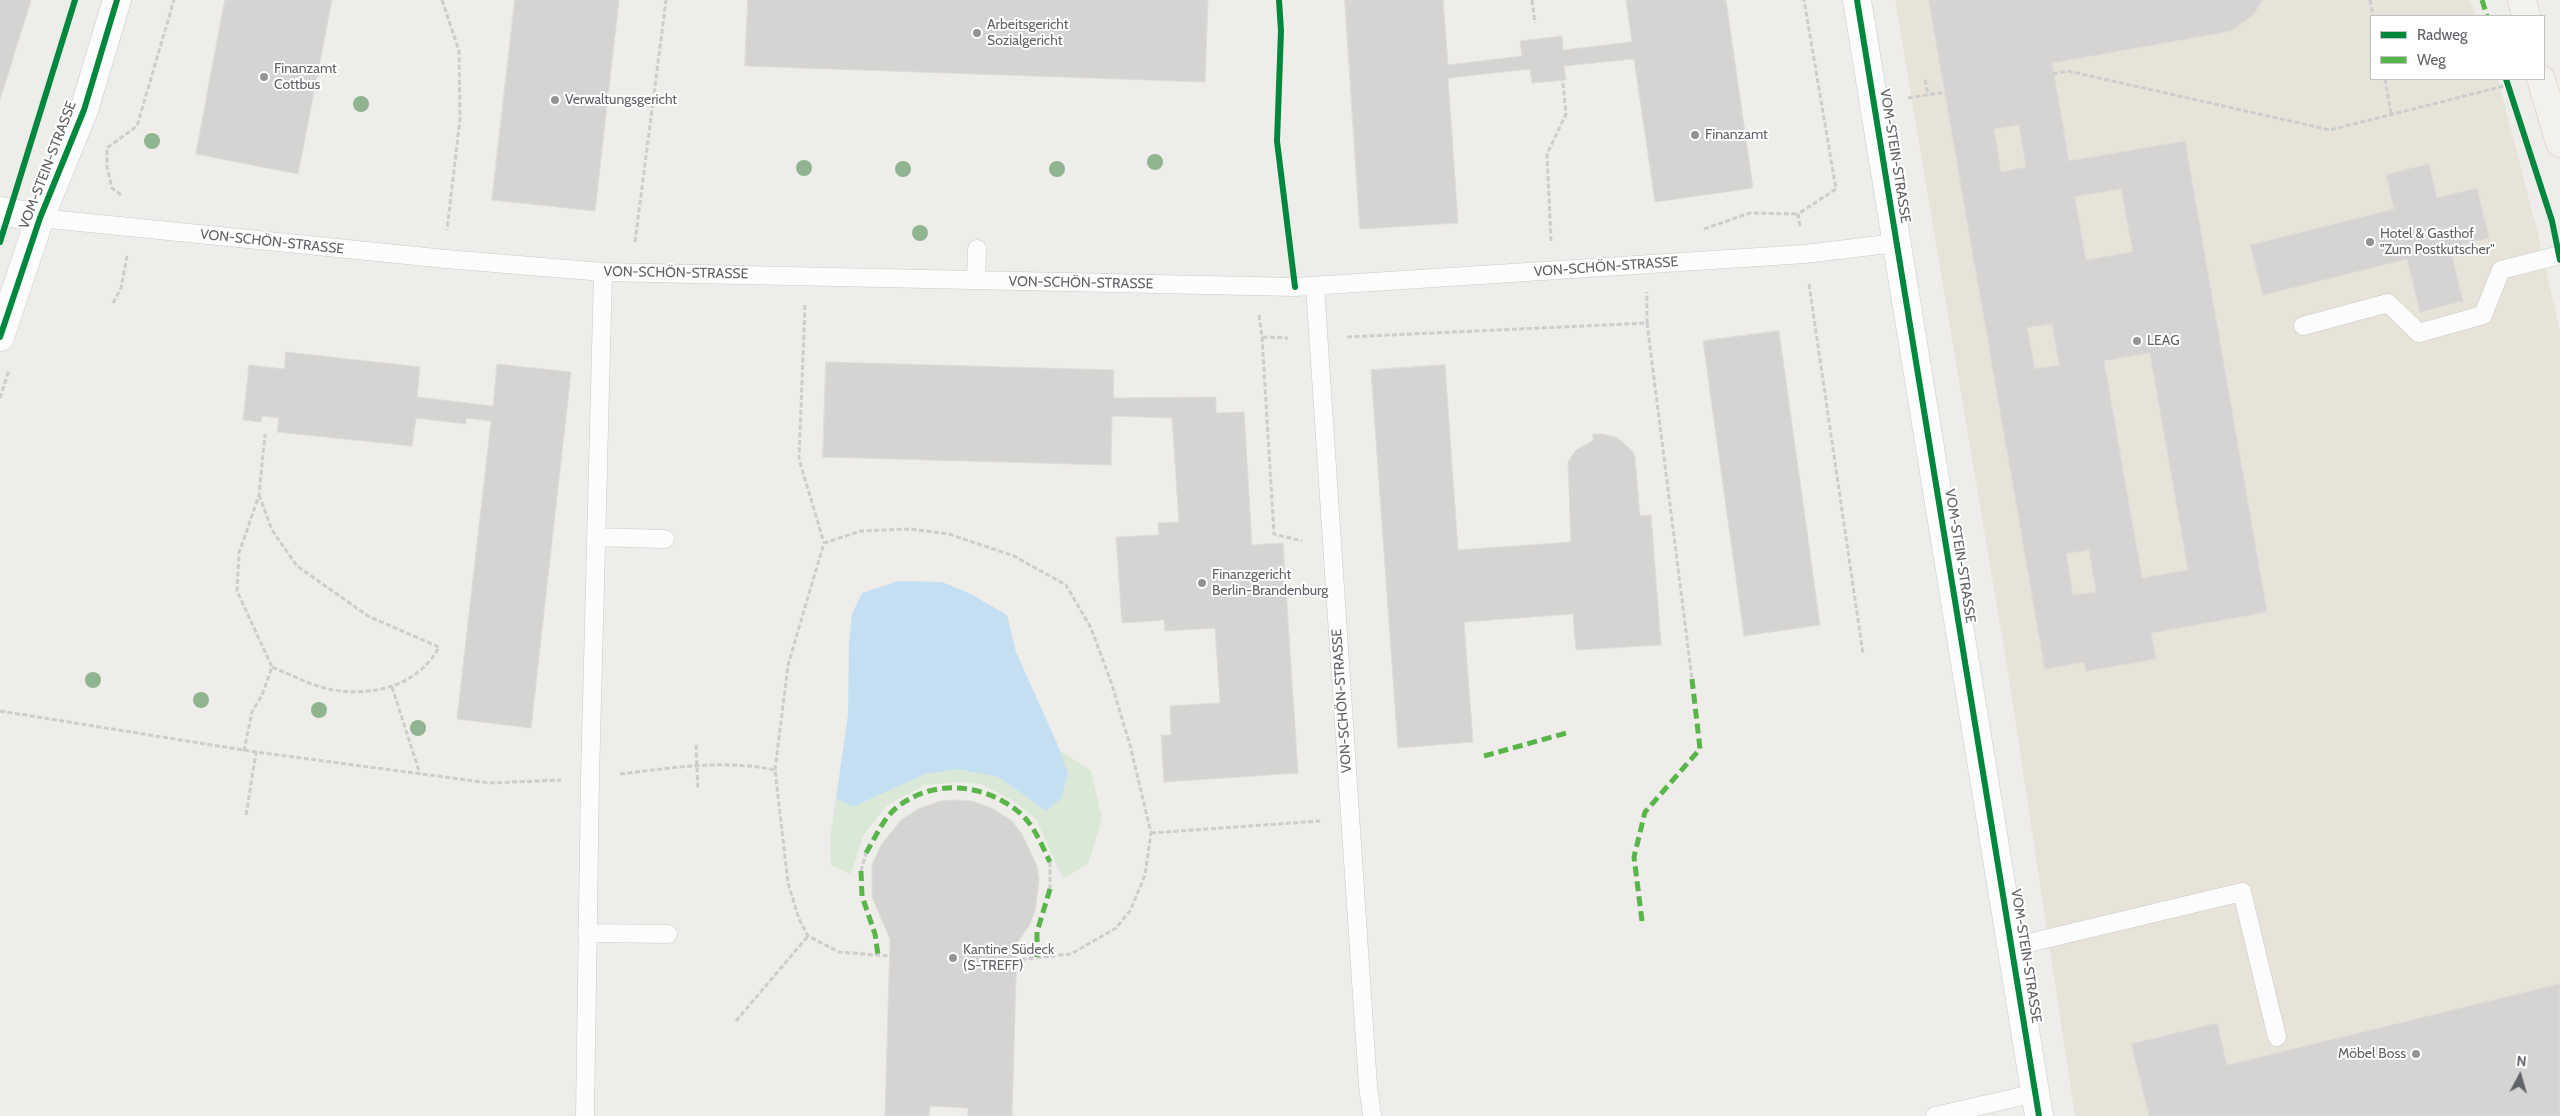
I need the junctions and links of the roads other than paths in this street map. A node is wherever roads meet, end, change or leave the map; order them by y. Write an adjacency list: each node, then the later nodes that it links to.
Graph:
1 (117, 0): 8 (street, VOM-STEIN-STRASSE)
2 (1857, 0): 9 (street, VOM-STEIN-STRASSE)
3 (2522, 0): 4 (main road)
4 (2526, 15)
5 (2529, 81): 6 (main road)
6 (2560, 143)
7 (0, 211): 8 (street, VOM-STEIN-STRASSE)
8 (40, 218): 12 (lane, VON-SCHÖN-STRASSE); 16 (street, VOM-STEIN-STRASSE)
9 (1896, 243): 14 (lane, VON-SCHÖN-STRASSE); 21 (street, VOM-STEIN-STRASSE)
10 (977, 249): 13 (lane)
11 (2560, 255): 15 (lane)
12 (603, 272): 13 (lane, VON-SCHÖN-STRASSE); 17 (lane)
13 (976, 280): 14 (lane, VON-SCHÖN-STRASSE)
14 (1315, 286): 25 (lane, VON-SCHÖN-STRASSE)
15 (2303, 326)
16 (0, 338)
17 (596, 537): 18 (lane); 19 (lane)
18 (665, 539)
19 (587, 932): 20 (lane); 24 (lane)
20 (668, 934)
21 (2012, 947): 22 (lane); 23 (street, VOM-STEIN-STRASSE)
22 (2277, 1036)
23 (2037, 1105): 26 (lane)
24 (585, 1116)
25 (1372, 1116)
26 (1935, 1116)

